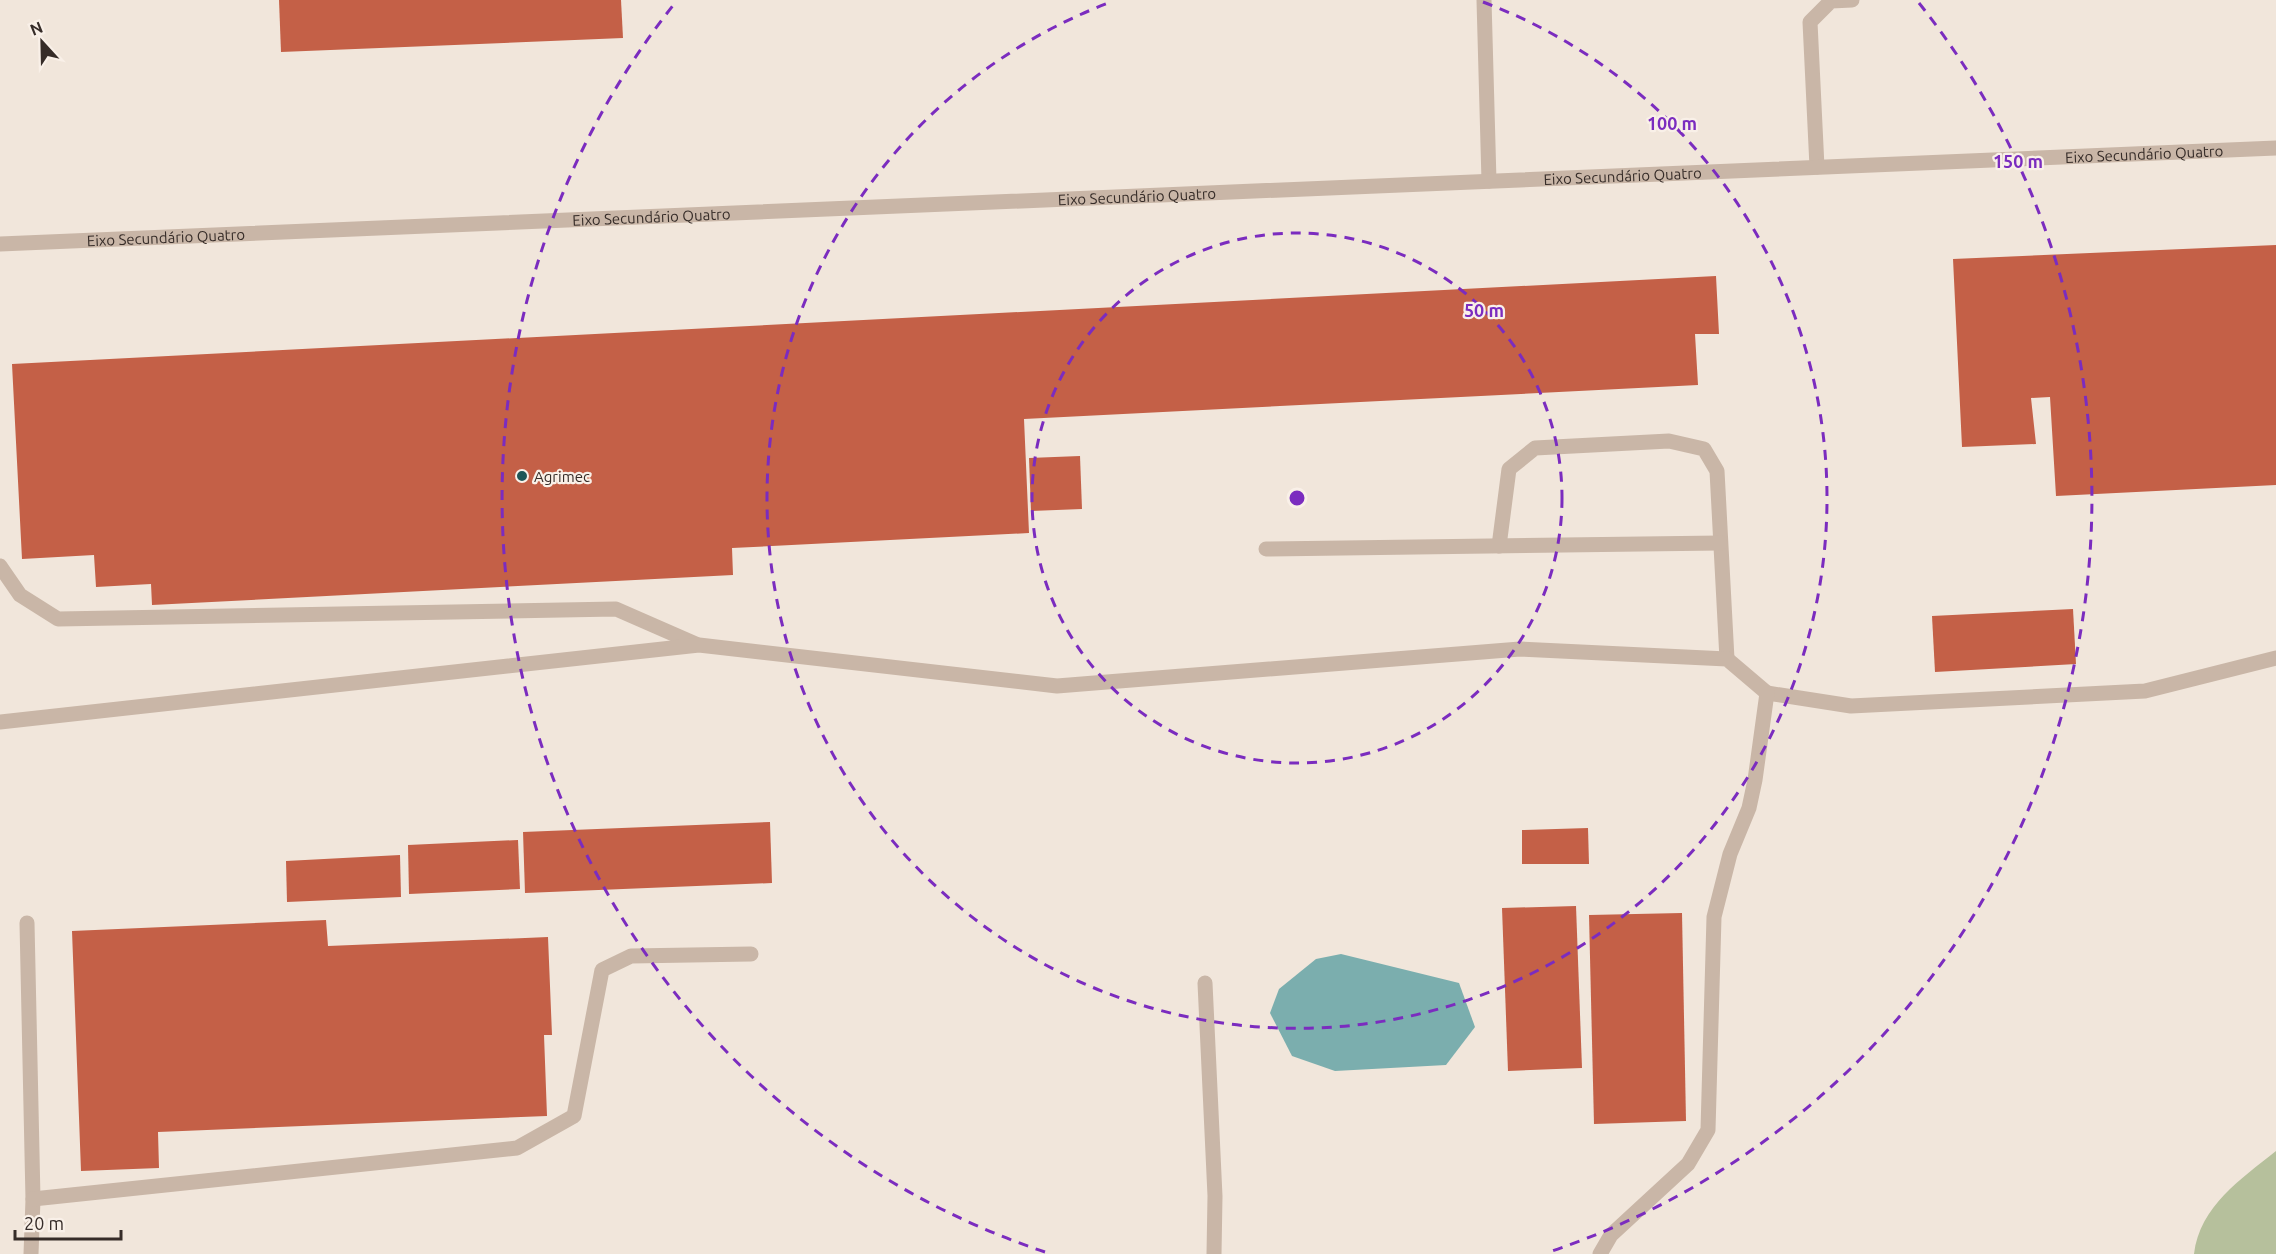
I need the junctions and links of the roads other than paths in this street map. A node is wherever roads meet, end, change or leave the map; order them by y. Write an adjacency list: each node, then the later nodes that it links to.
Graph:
1 (1484, 0): 5 (street)
2 (1852, 0): 4 (street)
3 (2276, 148): 4 (street, Eixo Secundário Quatro)
4 (1817, 167): 5 (street, Eixo Secundário Quatro)
5 (1489, 181): 6 (street, Eixo Secundário Quatro)
6 (0, 244)
7 (1720, 543): 8 (street); 8 (street); 13 (street)
8 (1499, 546): 9 (street)
9 (1266, 549)
10 (0, 566): 11 (street)
11 (699, 645): 13 (street); 15 (street)
12 (2276, 658): 14 (street)
13 (1727, 659): 14 (street)
14 (1767, 693): 22 (street)
15 (0, 722)
16 (27, 923): 19 (street)
17 (751, 954): 19 (street)
18 (1205, 983): 21 (street)
19 (33, 1199): 20 (street)
20 (31, 1254)
21 (1214, 1254)
22 (1600, 1254)

